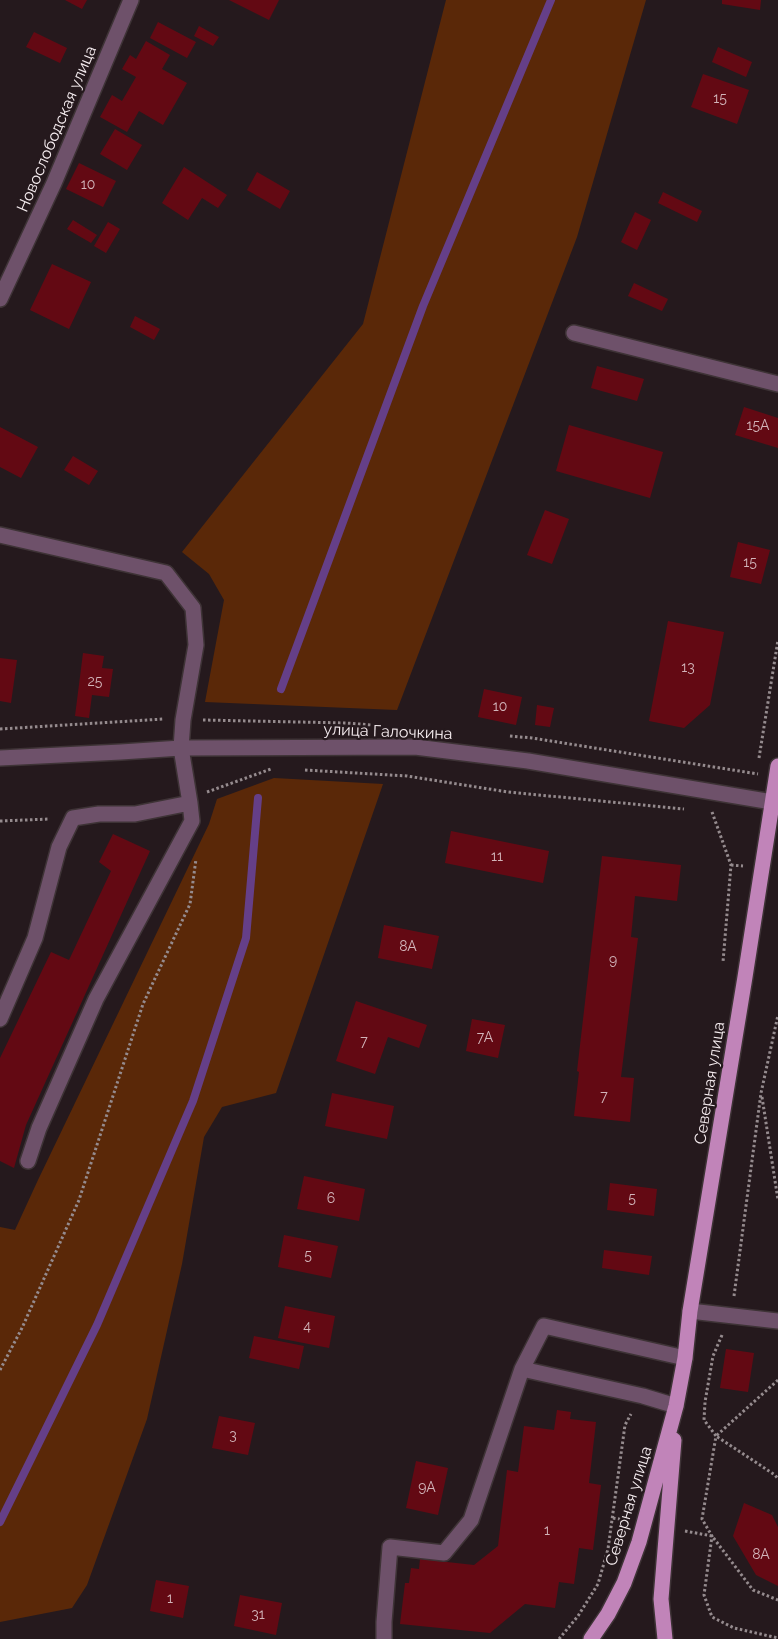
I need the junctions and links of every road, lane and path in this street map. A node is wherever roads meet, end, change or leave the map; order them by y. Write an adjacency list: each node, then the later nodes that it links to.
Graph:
1 (131, 0): 2 (street, Новослободская улица)
2 (0, 299)
3 (574, 333): 4 (street)
4 (778, 384)
5 (0, 535): 7 (street)
6 (778, 640): 9 (path)
7 (181, 748): 8 (street, улица Галочкина); 13 (street, улица Галочкина); 14 (street)
8 (0, 758)
9 (758, 764)
10 (778, 766): 13 (main road, Северная улица)
11 (273, 768): 14 (path)
12 (300, 769): 15 (path)
13 (772, 802): 26 (main road, Северная улица)
14 (190, 803): 17 (street); 24 (street)
15 (694, 810)
16 (703, 811): 20 (path)
17 (73, 818): 18 (path); 22 (street)
18 (0, 821)
19 (196, 858): 31 (path)
20 (723, 962)
21 (778, 1015): 23 (path)
22 (0, 1019)
23 (761, 1093): 25 (path); 27 (path)
24 (28, 1161)
25 (778, 1200)
26 (690, 1311): 27 (street); 29 (main road, Северная улица)
27 (731, 1316): 28 (street); 35 (path)
28 (778, 1321)
29 (685, 1358): 30 (street); 34 (main road, Северная улица)
30 (522, 1369): 33 (street); 40 (street)
31 (0, 1370)
32 (778, 1380): 35 (path)
33 (643, 1396): 34 (street); 41 (path)
34 (676, 1406): 42 (main road, Северная улица); 43 (main road, Северная улица)
35 (716, 1436): 36 (path); 37 (path)
36 (778, 1479)
37 (712, 1536): 38 (path); 39 (path)
38 (778, 1600)
39 (778, 1638)
40 (384, 1639)
41 (559, 1639)
42 (591, 1639)
43 (665, 1639)

